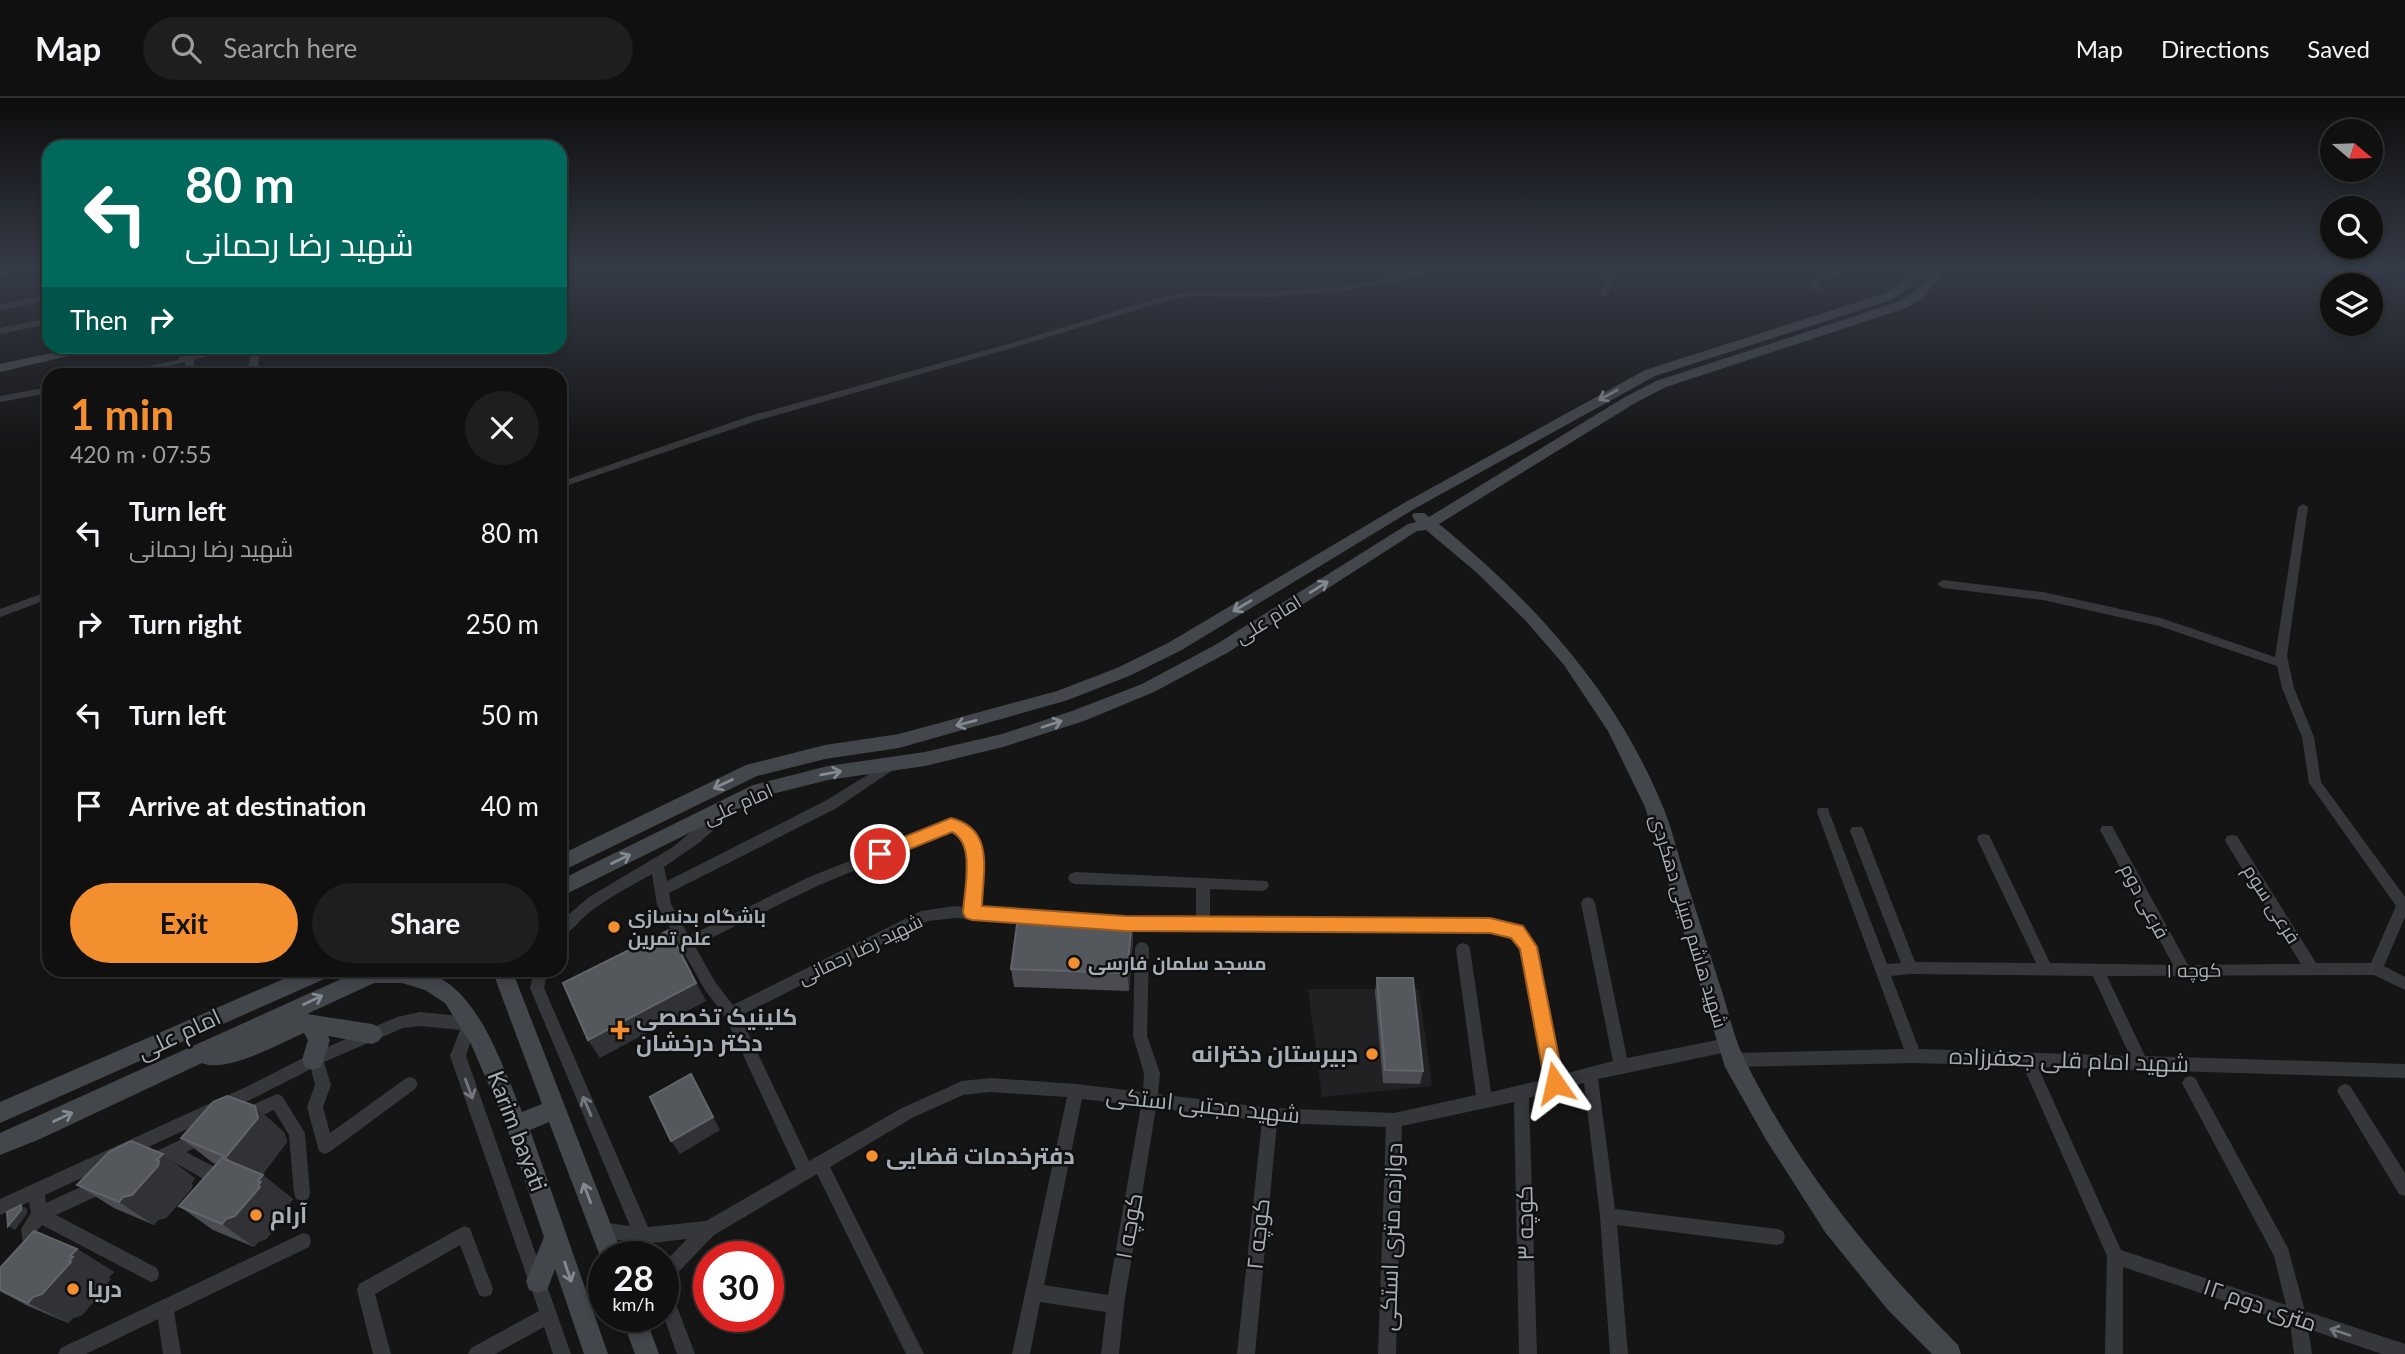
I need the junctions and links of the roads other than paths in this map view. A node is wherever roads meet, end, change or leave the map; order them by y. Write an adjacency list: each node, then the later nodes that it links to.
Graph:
1 (1064, 329): 11 (street)
2 (1797, 329): 8 (main road, امام علی)
3 (1823, 329): 8 (main road, امام علی)
4 (67, 354): 6 (main road)
5 (187, 354): 7 (street)
6 (0, 368)
7 (152, 368)
8 (1654, 379): 12 (main road, امام علی, one-way to 12); 14 (main road, امام علی)
9 (42, 391): 10 (street)
10 (0, 399)
11 (567, 483)
12 (1409, 506): 14 (main road, شهید هاشم مبینی دهکردی); 20 (main road, امام علی, one-way to 20)
13 (2303, 507): 18 (street)
14 (1427, 524): 19 (main road, امام علی, one-way to 14); 59 (main road, شهید هاشم مبینی دهکردی)
15 (1943, 584): 18 (street)
16 (42, 598): 17 (street)
17 (0, 613)
18 (2283, 664): 44 (street)
19 (893, 765): 21 (main road, امام علی, one-way to 19); 34 (street)
20 (752, 770): 21 (main road); 28 (main road, امام علی, one-way to 28)
21 (759, 790): 22 (main road, امام علی)
22 (733, 804): 29 (street); 33 (main road, امام علی, one-way to 22)
23 (1823, 812): 47 (street)
24 (2107, 830): 48 (street, فرعی دوم)
25 (1857, 831): 42 (street)
26 (1984, 839): 45 (street)
27 (2232, 839): 43 (street, فرعی سوم)
28 (567, 861)
29 (657, 865): 34 (street); 38 (street)
30 (1075, 878): 31 (street)
31 (1203, 883): 32 (street); 37 (street)
32 (1262, 885)
33 (567, 886)
34 (662, 890): 39 (street)
35 (1588, 903): 65 (street)
36 (972, 913): 37 (street, شهید رضا رحمانی); 39 (street); 55 (street, شهید رضا رحمانی)
37 (1203, 923): 68 (street, شهید رضا رحمانی)
38 (567, 924)
39 (685, 944): 55 (street)
40 (1142, 948): 74 (street, کوچه ۱)
41 (1463, 949): 75 (street)
42 (1910, 968): 45 (street, کوچه ۱); 47 (street, کوچه ۱)
43 (2312, 969): 44 (street, کوچه ۱); 48 (street, کوچه ۱)
44 (2376, 969): 54 (street)
45 (2046, 970): 46 (street, کوچه ۱)
46 (2097, 970): 48 (street, کوچه ۱); 63 (street)
47 (1882, 971): 60 (street)
48 (2183, 971)
49 (308, 977): 77 (main road, امام علی)
50 (365, 977): 64 (main road, امام علی, one-way to 50)
51 (412, 977): 57 (main road, Karim bayati)
52 (505, 977): 76 (main road, Karim bayati)
53 (539, 977): 93 (street, one-way to 53)
54 (2405, 984)
55 (731, 1013): 83 (street)
56 (308, 1024): 58 (main road); 62 (main road); 64 (main road)
57 (469, 1024): 58 (street); 80 (main road, Karim bayati); 102 (street, one-way to 102)
58 (372, 1034): 62 (street)
59 (1730, 1052): 60 (street, شهید امام قلی جعفرزاده); 65 (street, شهید مجتبی استکی); 127 (main road, شهید هاشم مبینی دهکردی)
60 (1914, 1056): 61 (street, شهید امام قلی جعفرزاده)
61 (2027, 1059): 63 (street, شهید امام قلی جعفرزاده); 98 (street)
62 (314, 1060): 70 (street); 86 (street)
63 (2140, 1062): 66 (street, شهید امام قلی جعفرزاده)
64 (172, 1066): 81 (main road, امام علی, one-way to 64)
65 (1621, 1066): 67 (street, شهید مجتبی استکی)
66 (2405, 1071)
67 (1590, 1074): 68 (street, شهید مجتبی استکی); 90 (street)
68 (1555, 1083): 73 (street, شهید مجتبی استکی)
69 (2190, 1083): 108 (street)
70 (410, 1084)
71 (1076, 1091): 74 (street, شهید مجتبی استکی); 83 (street, شهید مجتبی استکی); 104 (street)
72 (2345, 1091): 85 (street)
73 (1521, 1093): 75 (street, شهید مجتبی استکی); 125 (street, کوچه ۳)
74 (1150, 1099): 78 (street, شهید مجتبی استکی); 105 (street, کوچه ۱)
75 (1484, 1100): 79 (street, شهید مجتبی استکی)
76 (554, 1109): 80 (main road); 92 (main road, Karim bayati, one-way to 76)
77 (0, 1113)
78 (1270, 1115): 79 (street, شهید مجتبی استکی); 123 (street, کوچه ۲)
79 (1394, 1120): 124 (street, دوازده متری استکی)
80 (517, 1125): 94 (main road, Karim bayati)
81 (0, 1144)
82 (170, 1152): 84 (street); 87 (street); 89 (street)
83 (813, 1168): 91 (street, شهید مجتبی استکی); 120 (street)
84 (230, 1184)
85 (2405, 1188)
86 (36, 1191): 88 (street); 89 (street)
87 (302, 1194)
88 (0, 1207)
89 (39, 1215): 100 (street); 101 (street)
90 (1608, 1216): 95 (street); 126 (street)
91 (708, 1229): 93 (street); 99 (street)
92 (601, 1230): 93 (street); 97 (main road, Karim bayati)
93 (643, 1236)
94 (556, 1237): 102 (main road); 117 (main road, Karim bayati, one-way to 117)
95 (1777, 1237)
96 (303, 1241): 106 (street)
97 (605, 1241)
98 (2115, 1256): 108 (street, ۱۲ متری دوم); 128 (street)
99 (679, 1260)
100 (33, 1263)
101 (151, 1274)
102 (538, 1281): 107 (street)
103 (485, 1289): 114 (street)
104 (1033, 1292): 105 (street); 121 (street)
105 (1115, 1305): 122 (street, کوچه ۱)
106 (165, 1307): 112 (street); 113 (street)
107 (549, 1315): 115 (street); 116 (street)
108 (2298, 1319): 111 (street, ۱۲ متری دوم, one-way to 108); 129 (street)
109 (639, 1332): 118 (main road)
110 (678, 1332): 119 (street)
111 (2405, 1353)
112 (67, 1354)
113 (172, 1354)
114 (382, 1354)
115 (477, 1354)
116 (562, 1354)
117 (596, 1354)
118 (647, 1354)
119 (686, 1354)
120 (915, 1354)
121 (1021, 1354)
122 (1110, 1354)
123 (1246, 1354)
124 (1387, 1354)
125 (1528, 1354)
126 (1619, 1354)
127 (1948, 1354)
128 (2114, 1354)
129 (2303, 1354)

